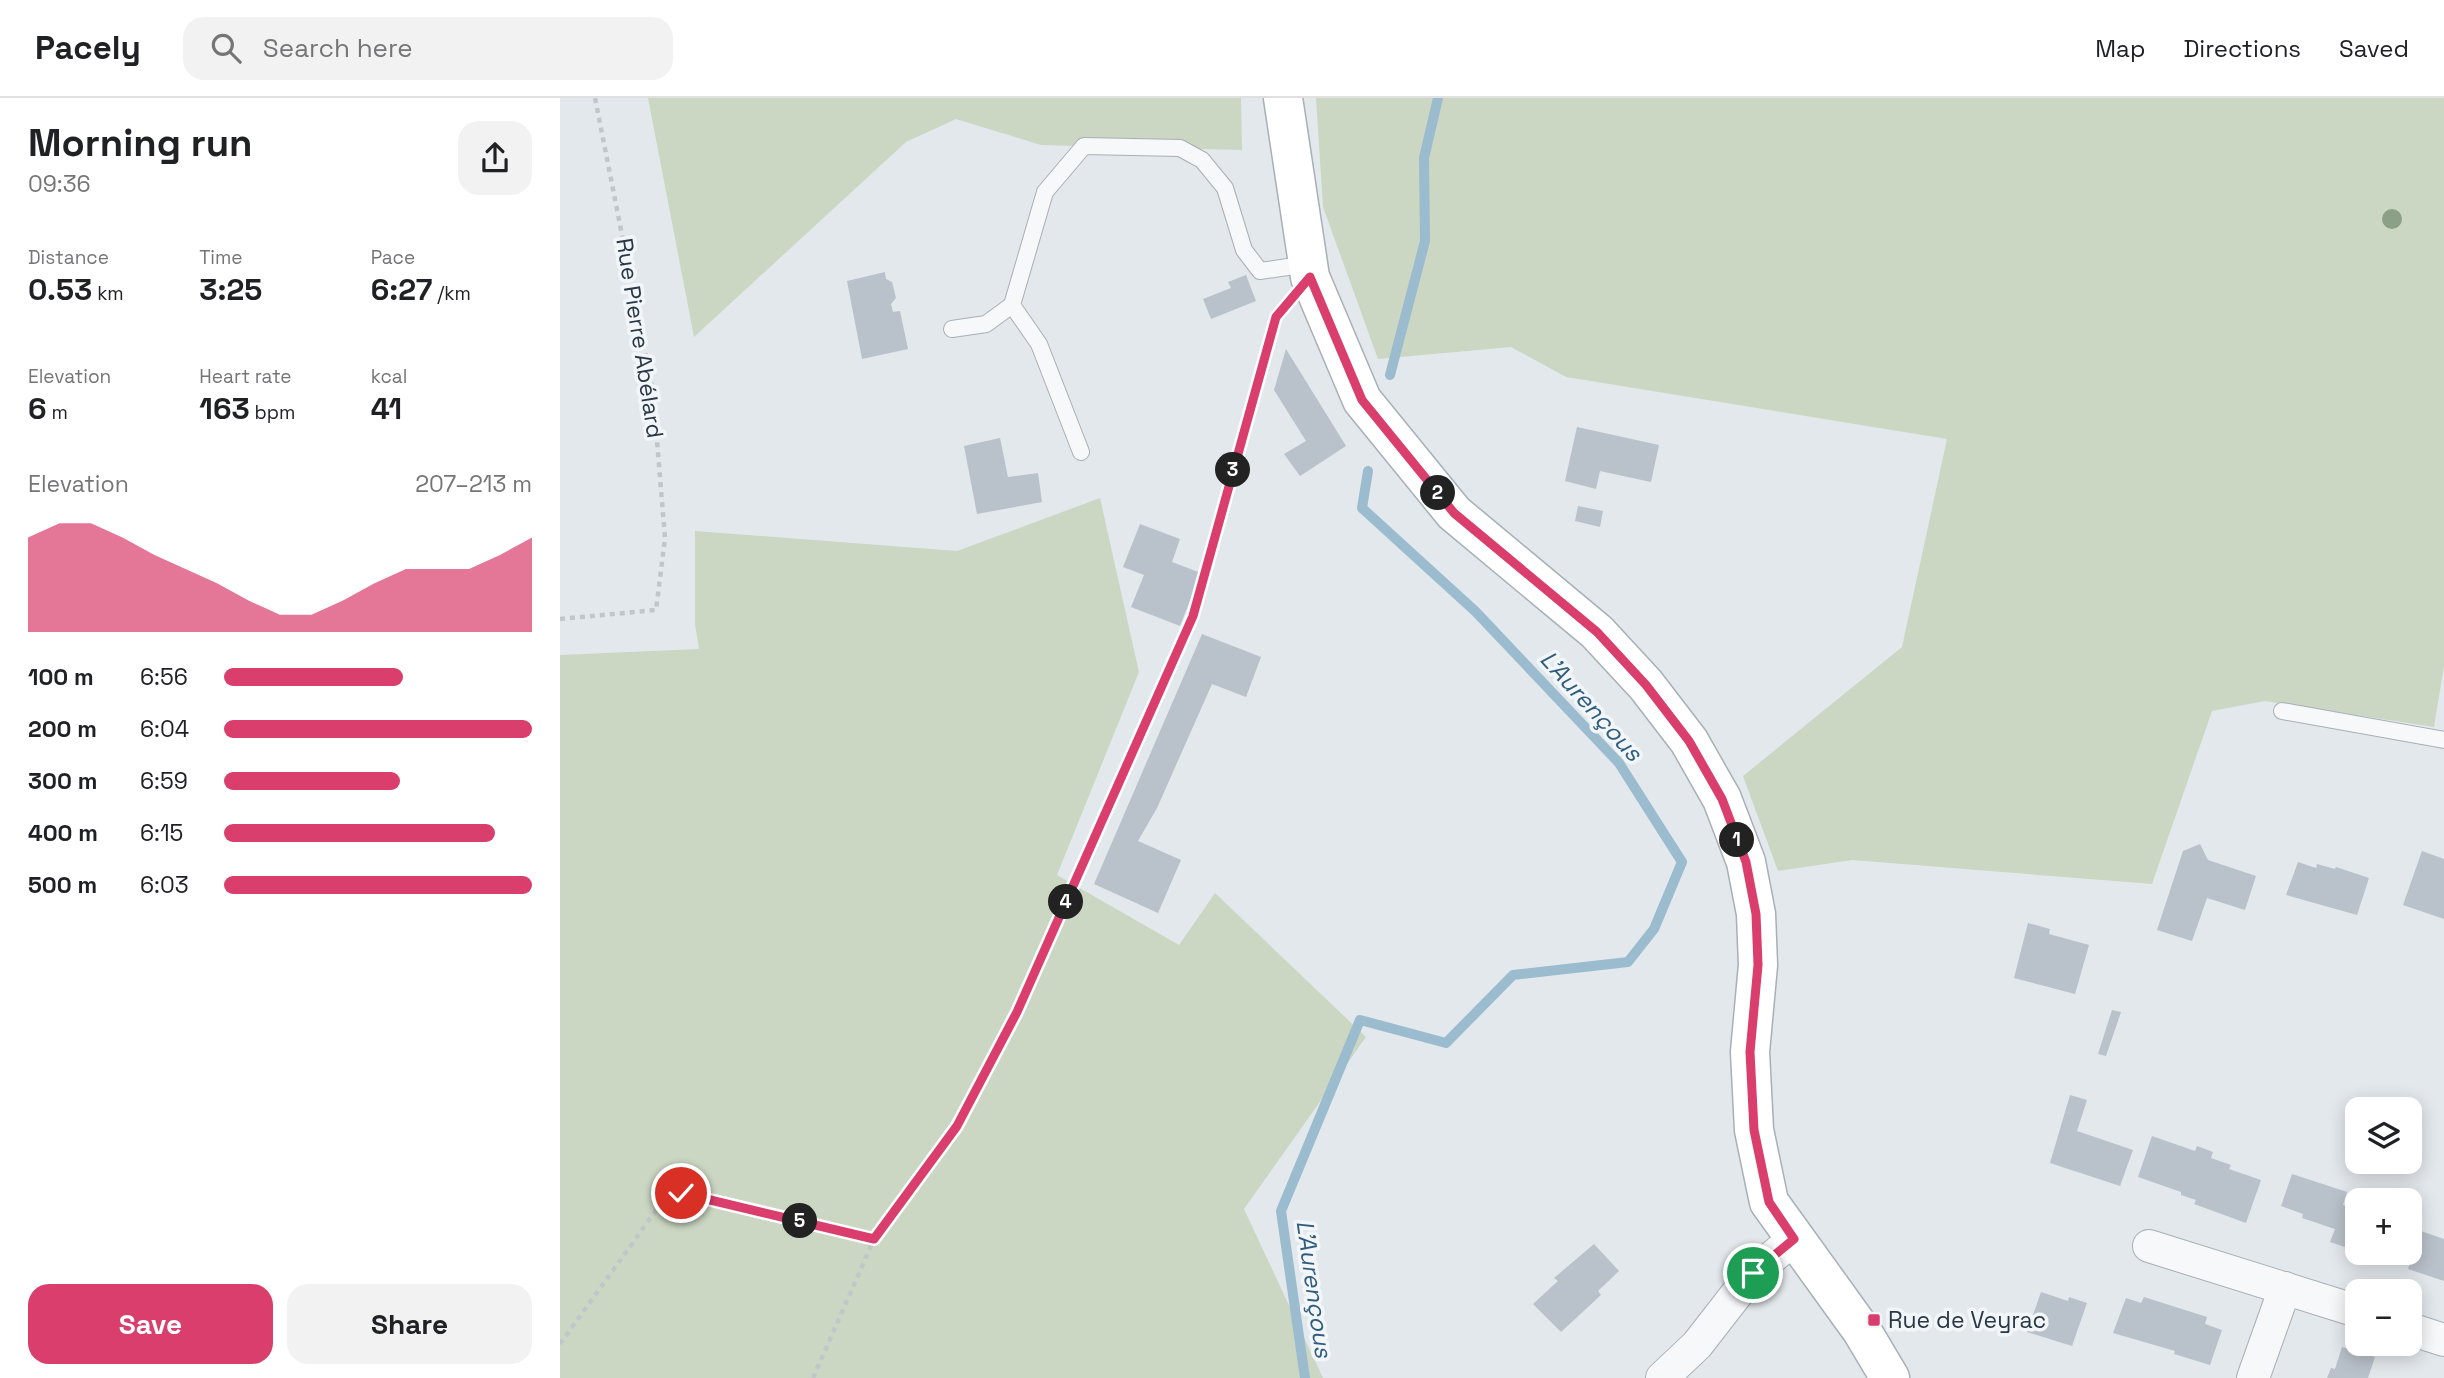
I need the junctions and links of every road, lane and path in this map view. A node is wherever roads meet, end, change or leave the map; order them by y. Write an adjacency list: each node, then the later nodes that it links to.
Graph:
1 (595, 98): 7 (path, Rue Pierre Abélard)
2 (1283, 98): 3 (main road)
3 (1309, 271): 4 (lane); 10 (path); 11 (main road)
4 (1012, 305): 5 (lane); 6 (lane)
5 (952, 329)
6 (1080, 452)
7 (560, 619)
8 (2281, 711): 9 (lane)
9 (2444, 740)
10 (874, 1239): 17 (path); 18 (path)
11 (1794, 1239): 19 (street); 20 (main road)
12 (2149, 1246): 13 (street)
13 (2285, 1288): 14 (street); 21 (street)
14 (2345, 1307)
15 (2422, 1333): 16 (street)
16 (2444, 1340)
17 (560, 1344)
18 (813, 1378)
19 (1662, 1378)
20 (1890, 1378)
21 (2253, 1378)

